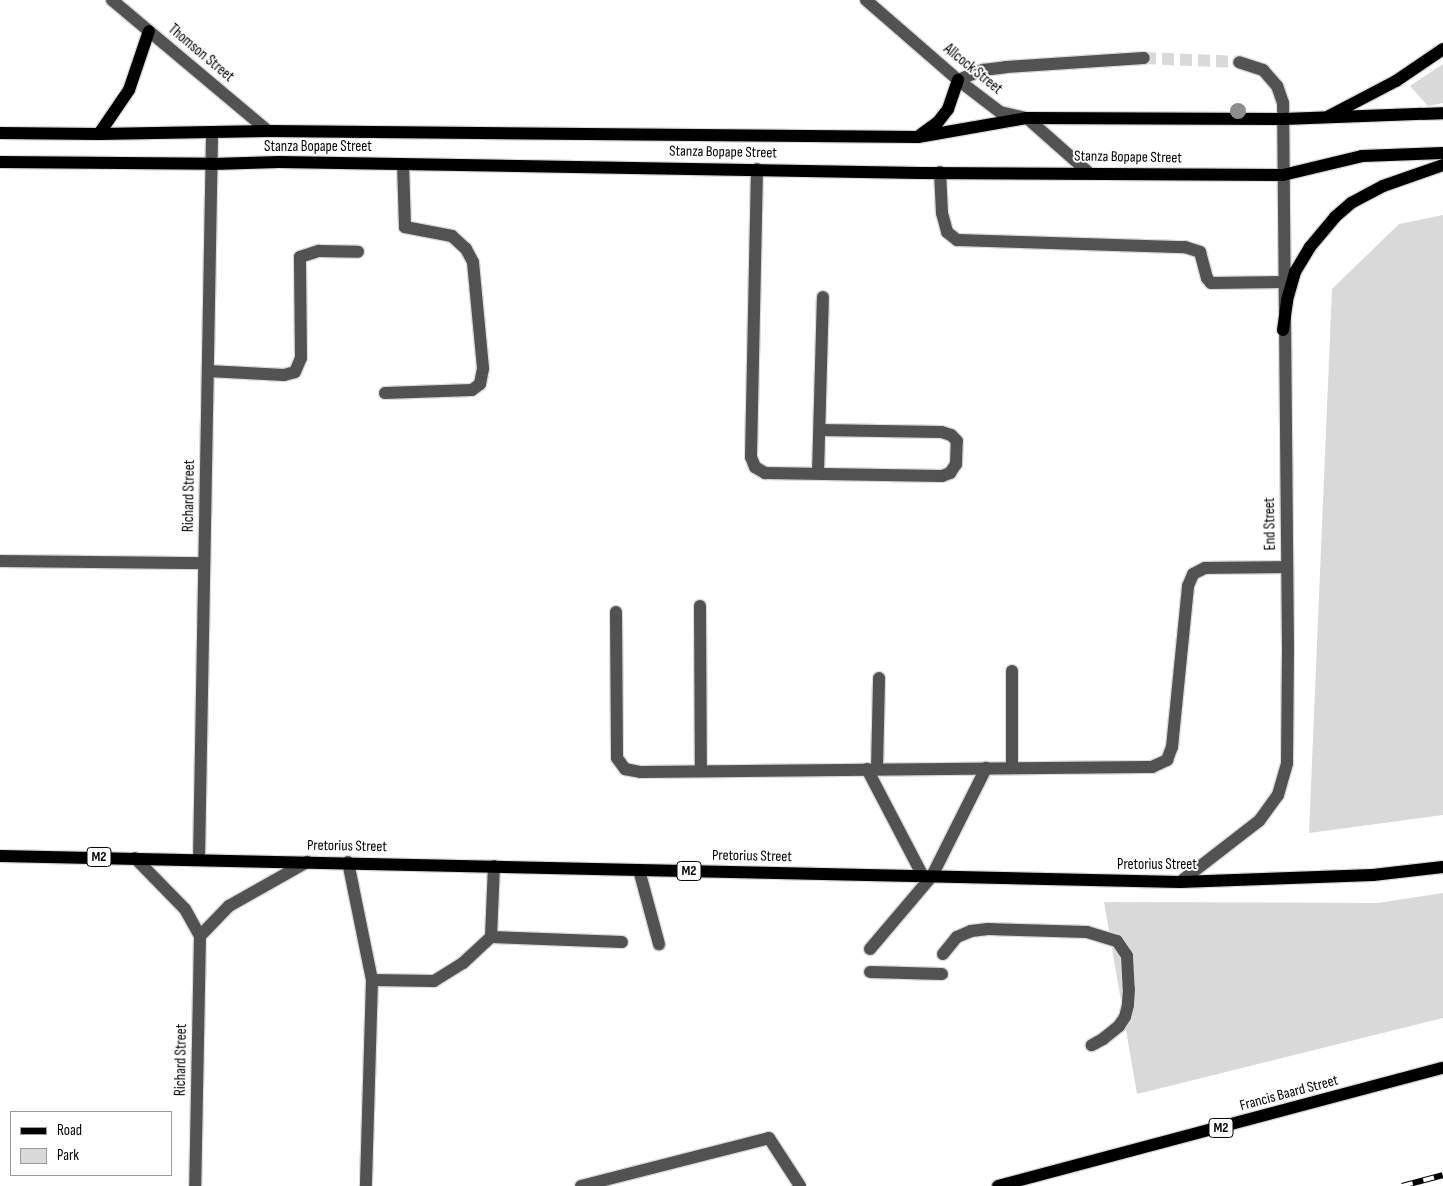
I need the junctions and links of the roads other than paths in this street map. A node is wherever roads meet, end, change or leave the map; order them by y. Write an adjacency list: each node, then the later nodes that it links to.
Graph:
1 (112, 0): 3 (street, Thomson Street)
2 (866, 0): 7 (street, Allcock Street)
3 (149, 31): 12 (street, Thomson Street); 15 (main road)
4 (1443, 49): 10 (main road)
5 (1144, 58): 7 (street)
6 (1239, 62): 11 (street, End Street)
7 (958, 80): 9 (street, Allcock Street); 16 (main road)
8 (1443, 113): 10 (main road, Stanza Bopape Street)
9 (1027, 118): 11 (main road, Stanza Bopape Street); 16 (main road, Stanza Bopape Street); 24 (street, Allcock Street)
10 (1325, 118): 11 (main road, Stanza Bopape Street)
11 (1283, 119): 25 (street, End Street)
12 (268, 131): 14 (main road, Stanza Bopape Street); 16 (main road, Stanza Bopape Street)
13 (0, 133): 15 (main road, Stanza Bopape Street)
14 (212, 133): 15 (main road, Stanza Bopape Street); 19 (street, Richard Street)
15 (99, 134)
16 (918, 137)
17 (1443, 153): 25 (main road, Stanza Bopape Street)
18 (0, 162): 19 (main road, Stanza Bopape Street)
19 (212, 164): 20 (main road, Stanza Bopape Street); 30 (street, Richard Street)
20 (403, 164): 22 (main road, Stanza Bopape Street); 31 (street)
21 (1443, 164): 29 (main road)
22 (757, 169): 23 (main road, Stanza Bopape Street); 33 (street)
23 (940, 172): 24 (main road, Stanza Bopape Street); 27 (street)
24 (1088, 172): 25 (main road, Stanza Bopape Street)
25 (1283, 175): 27 (street, End Street)
26 (358, 252): 30 (street)
27 (1283, 282): 29 (street, End Street)
28 (823, 297): 32 (street)
29 (1283, 330): 36 (street, End Street)
30 (208, 372): 35 (street, Richard Street)
31 (385, 393)
32 (820, 430): 33 (street); 33 (street)
33 (818, 473)
34 (0, 561): 35 (street)
35 (204, 563): 47 (street, Richard Street)
36 (1287, 567): 42 (street); 54 (street, End Street)
37 (700, 606): 44 (street)
38 (616, 612): 44 (street)
39 (1012, 671): 42 (street)
40 (879, 678): 43 (street)
41 (986, 768): 42 (street); 43 (street); 53 (street)
42 (1012, 768)
43 (872, 769): 44 (street); 53 (street)
44 (701, 771)
45 (0, 856): 46 (main road, Pretorius Street / M2)
46 (135, 858): 47 (main road, Pretorius Street / M2); 55 (street, Richard Street)
47 (199, 859): 48 (main road, Pretorius Street / M2)
48 (307, 862): 49 (main road, Pretorius Street / M2); 55 (street)
49 (348, 862): 50 (main road, Pretorius Street / M2); 63 (street)
50 (494, 866): 52 (main road, Pretorius Street / M2); 56 (street)
51 (1443, 867): 54 (main road, Pretorius Street / M2)
52 (638, 870): 53 (main road, Pretorius Street / M2); 58 (street)
53 (928, 876): 54 (main road, Pretorius Street / M2); 59 (street)
54 (1180, 882)
55 (200, 936): 67 (street, Richard Street)
56 (491, 937): 57 (street); 63 (street)
57 (622, 942)
58 (659, 944)
59 (870, 949)
60 (943, 954): 64 (street)
61 (870, 972): 62 (street)
62 (942, 974)
63 (372, 980): 68 (street)
64 (1092, 1045)
65 (1443, 1068): 72 (main road, Francis Baard Street / M2)
66 (638, 1173): 69 (street); 70 (street); 71 (street)
67 (196, 1186)
68 (366, 1186)
69 (581, 1186)
70 (635, 1186)
71 (800, 1186)
72 (998, 1186)

